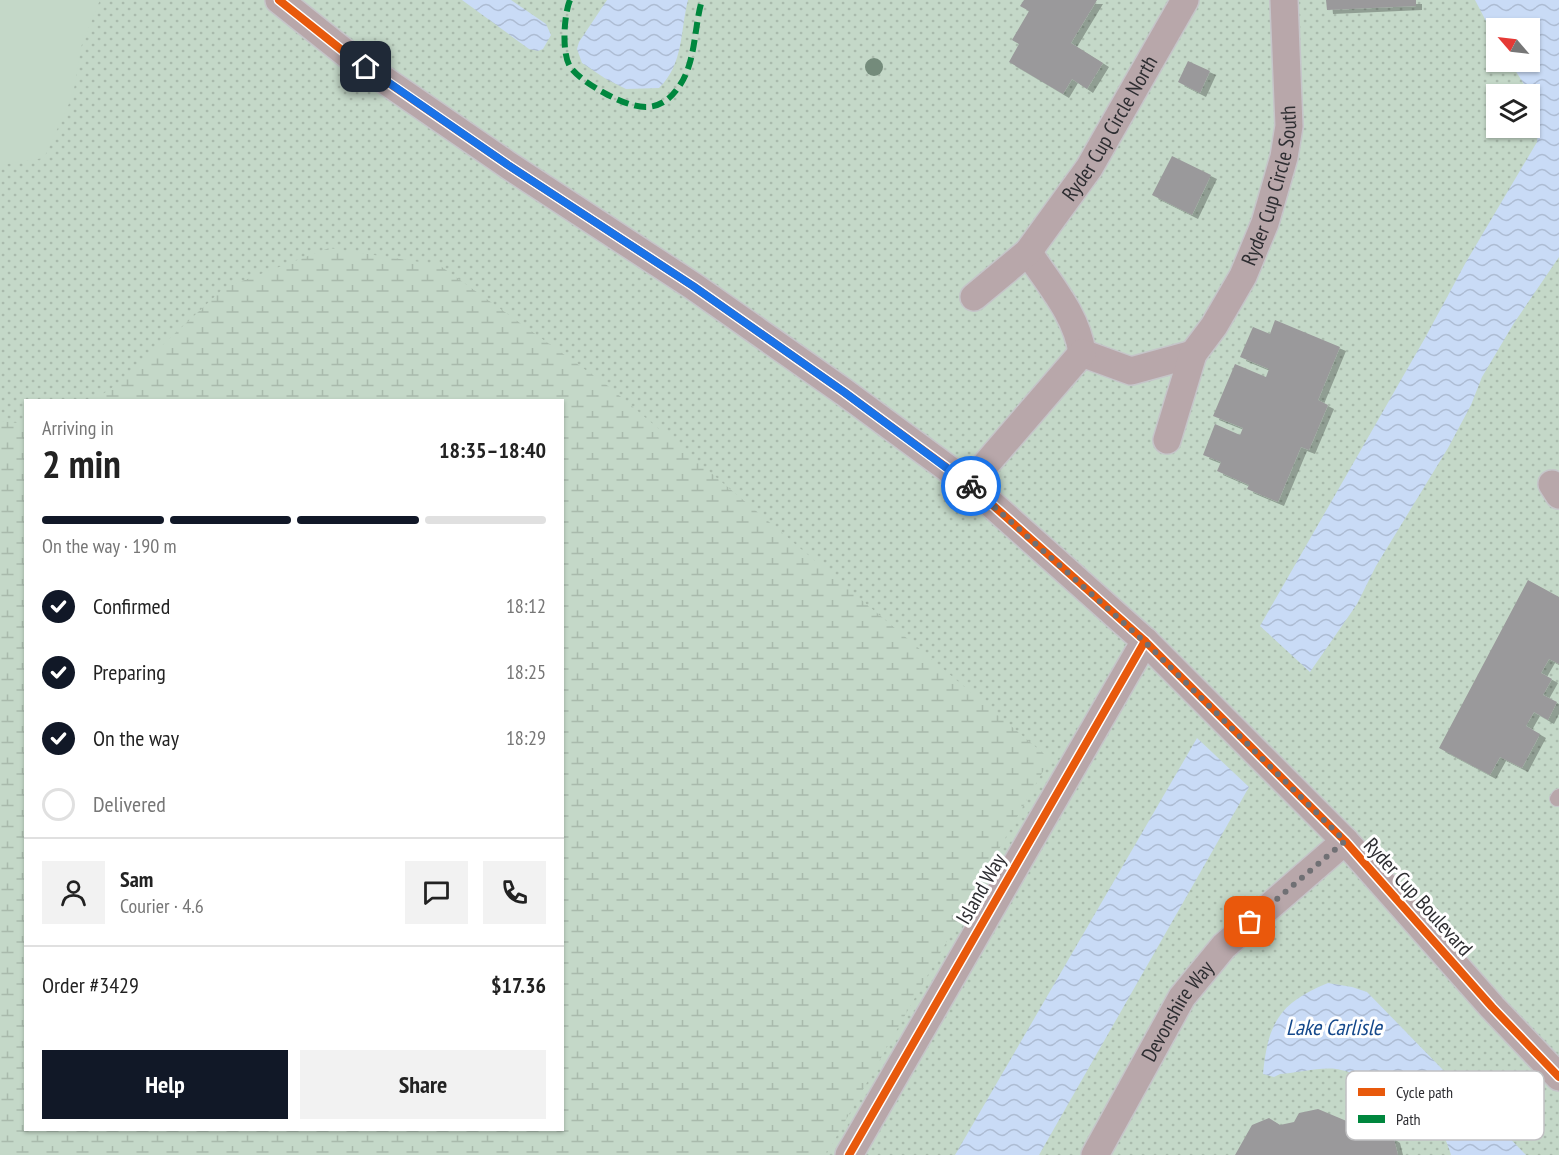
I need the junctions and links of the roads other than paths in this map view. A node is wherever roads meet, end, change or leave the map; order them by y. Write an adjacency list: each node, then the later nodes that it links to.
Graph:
1 (279, 0): 9 (street, Ryder Cup Boulevard)
2 (1185, 0): 4 (street, Ryder Cup Circle North)
3 (1284, 0): 7 (street, Ryder Cup Circle South)
4 (1028, 252): 5 (street, Ryder Cup Circle North); 6 (street)
5 (974, 297)
6 (1082, 353): 7 (street); 9 (street)
7 (1193, 354): 8 (street, Ryder Cup Circle South)
8 (1167, 440)
9 (969, 484): 10 (street, Ryder Cup Boulevard)
10 (1145, 642): 11 (street, Ryder Cup Boulevard); 13 (street, Island Way)
11 (1345, 841): 12 (street, Ryder Cup Boulevard); 14 (street, Devonshire Way)
12 (1559, 1077)
13 (849, 1155)
14 (1095, 1155)

